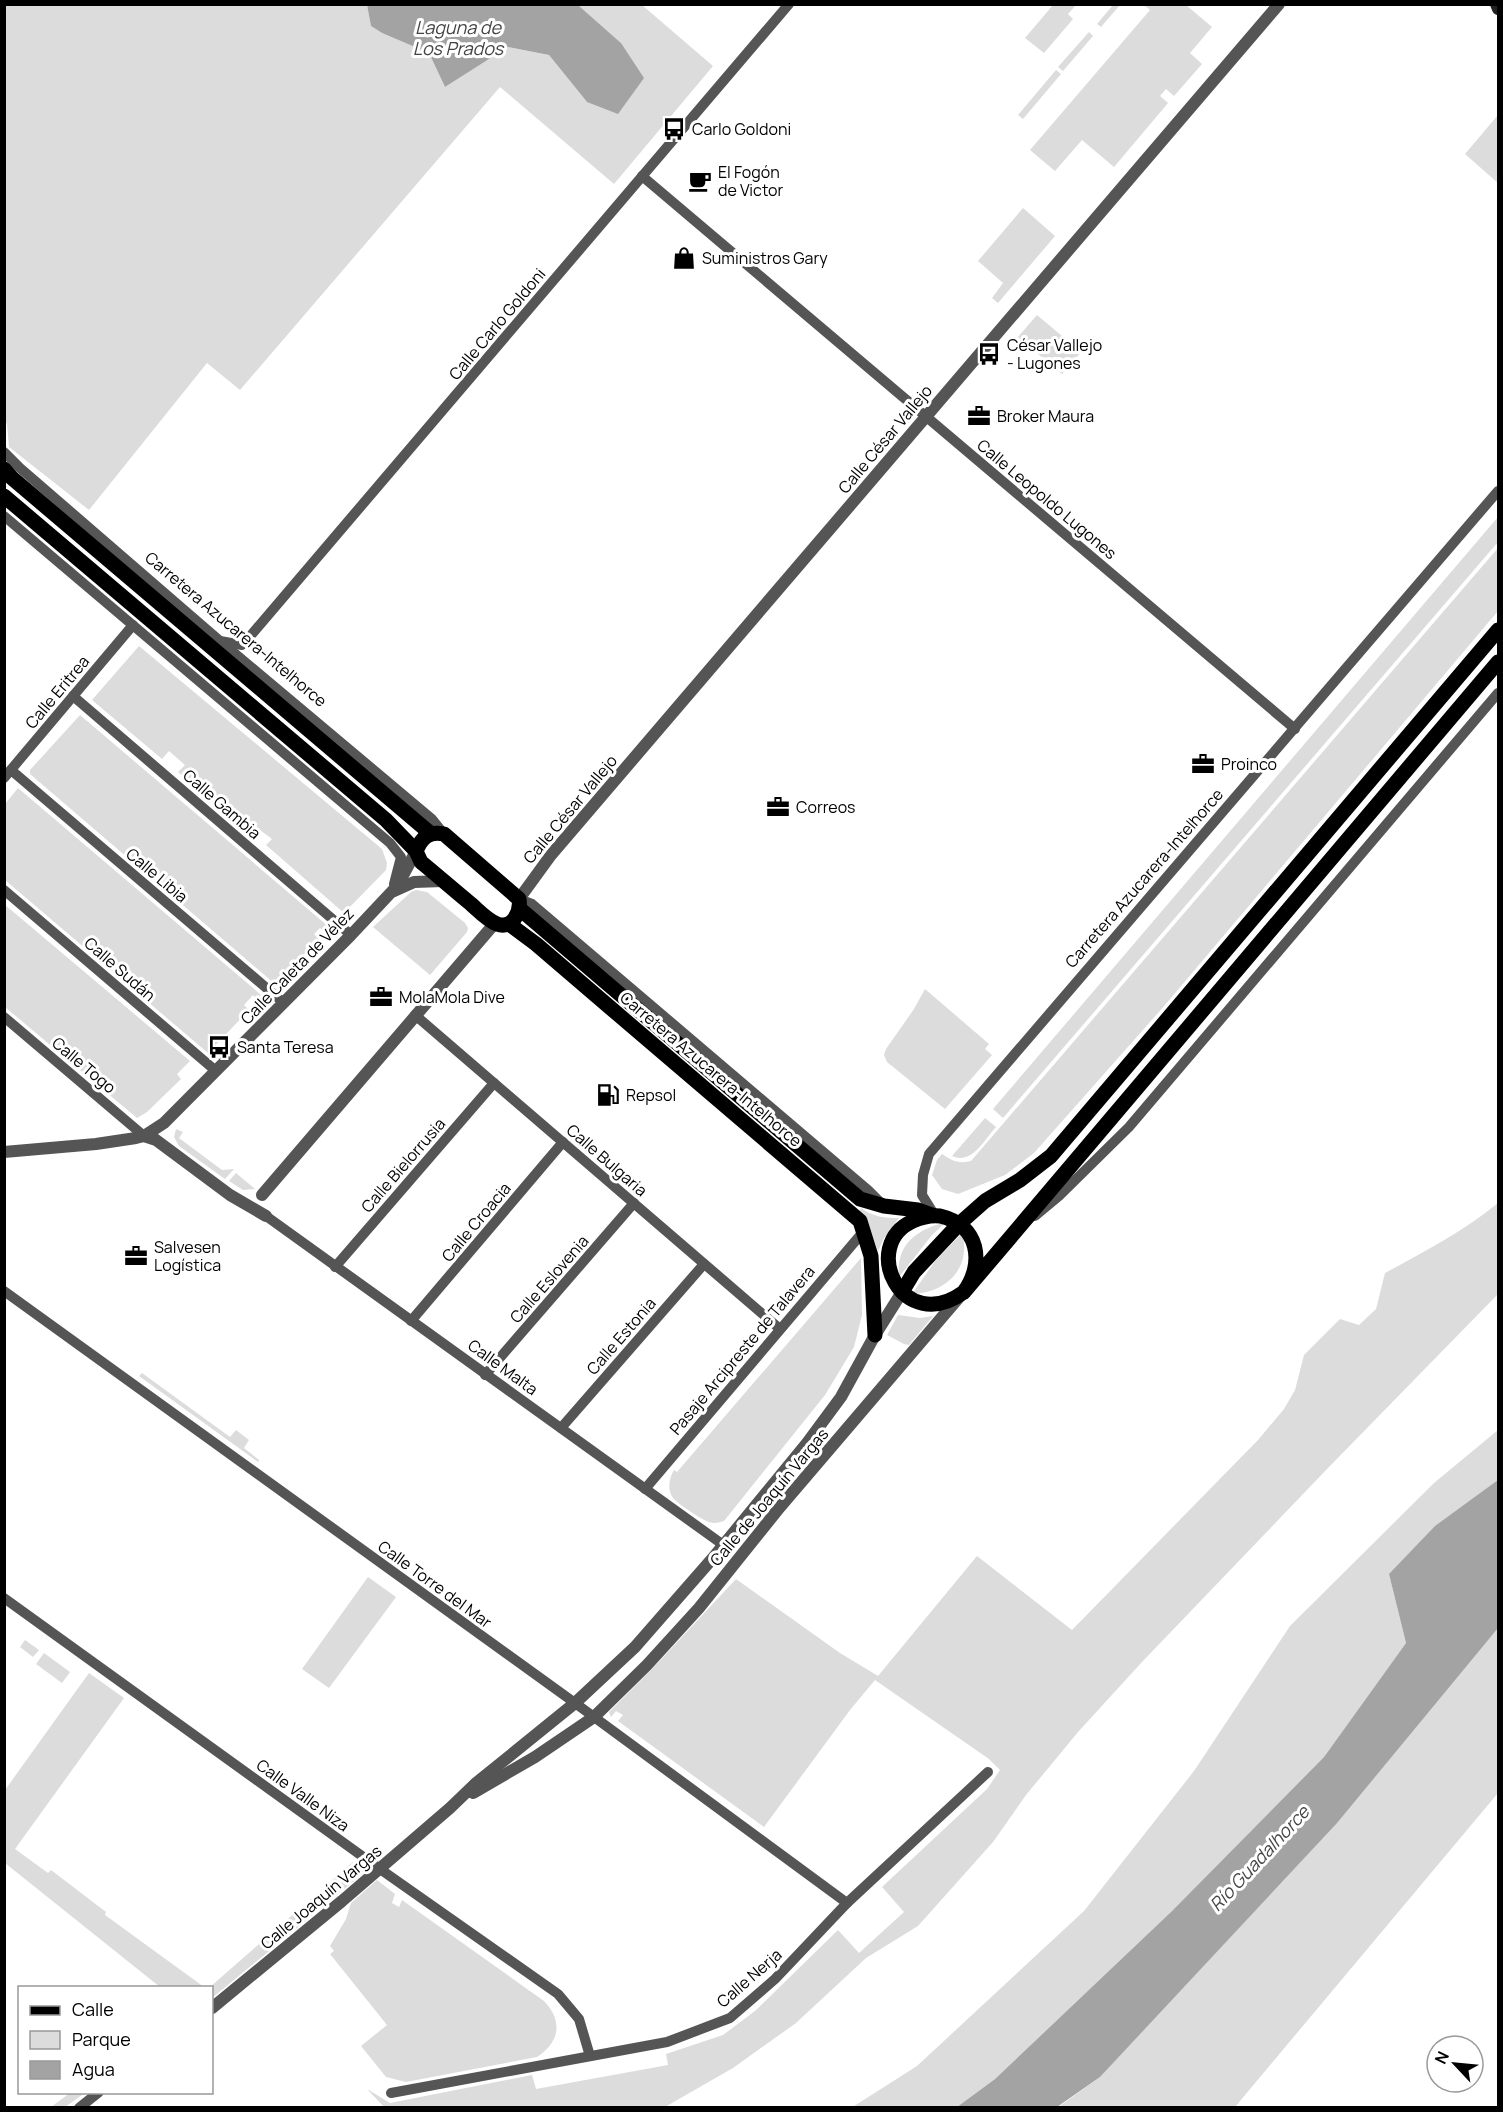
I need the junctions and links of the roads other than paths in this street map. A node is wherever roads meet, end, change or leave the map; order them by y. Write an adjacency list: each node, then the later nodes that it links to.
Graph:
1 (789, 4): 5 (street, Calle Carlo Goldoni)
2 (1279, 4): 6 (street, Calle César Vallejo)
3 (1496, 4): 4 (main road)
4 (1498, 9)
5 (642, 177): 6 (street, Calle Leopoldo Lugones); 14 (street, Calle Carlo Goldoni)
6 (925, 416): 18 (street, Calle Leopoldo Lugones); 27 (street, Calle César Vallejo)
7 (4, 452): 14 (street, Carretera Azucarera-Intelhorce)
8 (4, 469): 22 (main road, Carretera Azucarera-Intelhorce)
9 (1498, 491): 18 (street, Carretera Azucarera-Intelhorce)
10 (4, 496): 21 (main road)
11 (4, 516): 12 (street)
12 (133, 625): 17 (street, Calle Eritrea); 20 (street)
13 (1498, 630): 43 (main road)
14 (220, 641): 22 (street, Carretera Azucarera-Intelhorce)
15 (1498, 662): 44 (main road)
16 (1498, 693): 44 (street)
17 (73, 696): 19 (street, Calle Eritrea); 29 (street, Calle Gambia)
18 (1295, 729): 41 (street, Carretera Azucarera-Intelhorce)
19 (8, 774): 30 (street, Calle Libia)
20 (358, 816): 21 (street); 26 (street)
21 (398, 833): 23 (main road)
22 (437, 833): 23 (main road); 27 (main road, Carretera Azucarera-Intelhorce)
23 (416, 851): 24 (main road, Carretera Azucarera-Intelhorce); 26 (street, Calle Caleta de Vélez)
24 (443, 881): 26 (street, Calle Caleta de Vélez); 28 (main road, Carretera Azucarera-Intelhorce)
25 (4, 890): 33 (street, Calle Sudán)
26 (390, 892): 29 (street, Calle Caleta de Vélez)
27 (520, 904): 28 (main road); 41 (main road, Carretera Azucarera-Intelhorce)
28 (502, 924): 31 (street); 45 (main road, Carretera Azucarera-Intelhorce)
29 (351, 935): 30 (street, Calle Caleta de Vélez)
30 (284, 1003): 33 (street, Calle Caleta de Vélez)
31 (415, 1015): 34 (street, Calle Bulgaria); 39 (street)
32 (4, 1017): 35 (street, Calle Togo)
33 (216, 1071): 35 (street, Calle Caleta de Vélez)
34 (494, 1083): 36 (street, Calle Bulgaria); 48 (street, Calle Bielorrusia)
35 (144, 1136): 37 (street, Calle Caleta de Vélez); 38 (street, Calle Malta)
36 (563, 1142): 40 (street, Calle Bulgaria); 53 (street, Calle Croacia)
37 (4, 1152)
38 (230, 1195): 39 (street); 42 (street, Calle Malta)
39 (262, 1195): 42 (street)
40 (634, 1203): 47 (street, Calle Bulgaria); 56 (street, Calle Eslovenia)
41 (935, 1215): 43 (main road, Carretera Azucarera-Intelhorce); 49 (main road)
42 (266, 1216): 48 (street, Calle Malta)
43 (959, 1224): 51 (main road); 52 (main road)
44 (1018, 1230): 52 (main road)
45 (863, 1232): 46 (main road, Carretera Azucarera-Intelhorce); 54 (street, Pasaje Arcipreste de Talavera)
46 (872, 1256): 49 (main road, Carretera Azucarera-Intelhorce); 55 (main road, Carretera Azucarera-Intelhorce)
47 (704, 1264): 54 (street, Calle Bulgaria); 57 (street, Calle Estonia)
48 (335, 1267): 53 (street, Calle Malta)
49 (890, 1273): 51 (main road, Carretera Azucarera-Intelhorce)
50 (4, 1291): 61 (street, Calle Torre del Mar)
51 (902, 1292): 52 (main road); 55 (street, Calle de Joaquín Vargas)
52 (964, 1292): 62 (street, Calle de Joaquín Vargas)
53 (411, 1321): 56 (street, Calle Malta)
54 (780, 1329): 58 (street, Pasaje Arcipreste de Talavera)
55 (875, 1335): 59 (street, Calle de Joaquín Vargas)
56 (485, 1375): 57 (street, Calle Malta)
57 (561, 1428): 58 (street, Calle Malta)
58 (645, 1489): 59 (street, Calle Malta)
59 (722, 1544): 61 (street, Calle de Joaquín Vargas)
60 (4, 1598): 65 (street, Calle Valle Niza)
61 (575, 1703): 62 (street, Calle Torre del Mar); 64 (street, Calle Joaquín Vargas)
62 (594, 1717): 64 (street, Calle Joaquín Vargas); 66 (street, Calle Torre del Mar)
63 (988, 1772): 66 (street, Calle Nerja)
64 (450, 1808): 65 (street, Calle Joaquín Vargas)
65 (380, 1869): 67 (street, Calle Joaquín Vargas); 68 (street, Calle Valle Niza)
66 (847, 1903): 68 (street, Calle Nerja)
67 (213, 2007)
68 (591, 2056): 69 (street, Calle Nerja)
69 (391, 2093)
70 (96, 2094): 71 (street)
71 (79, 2108)

